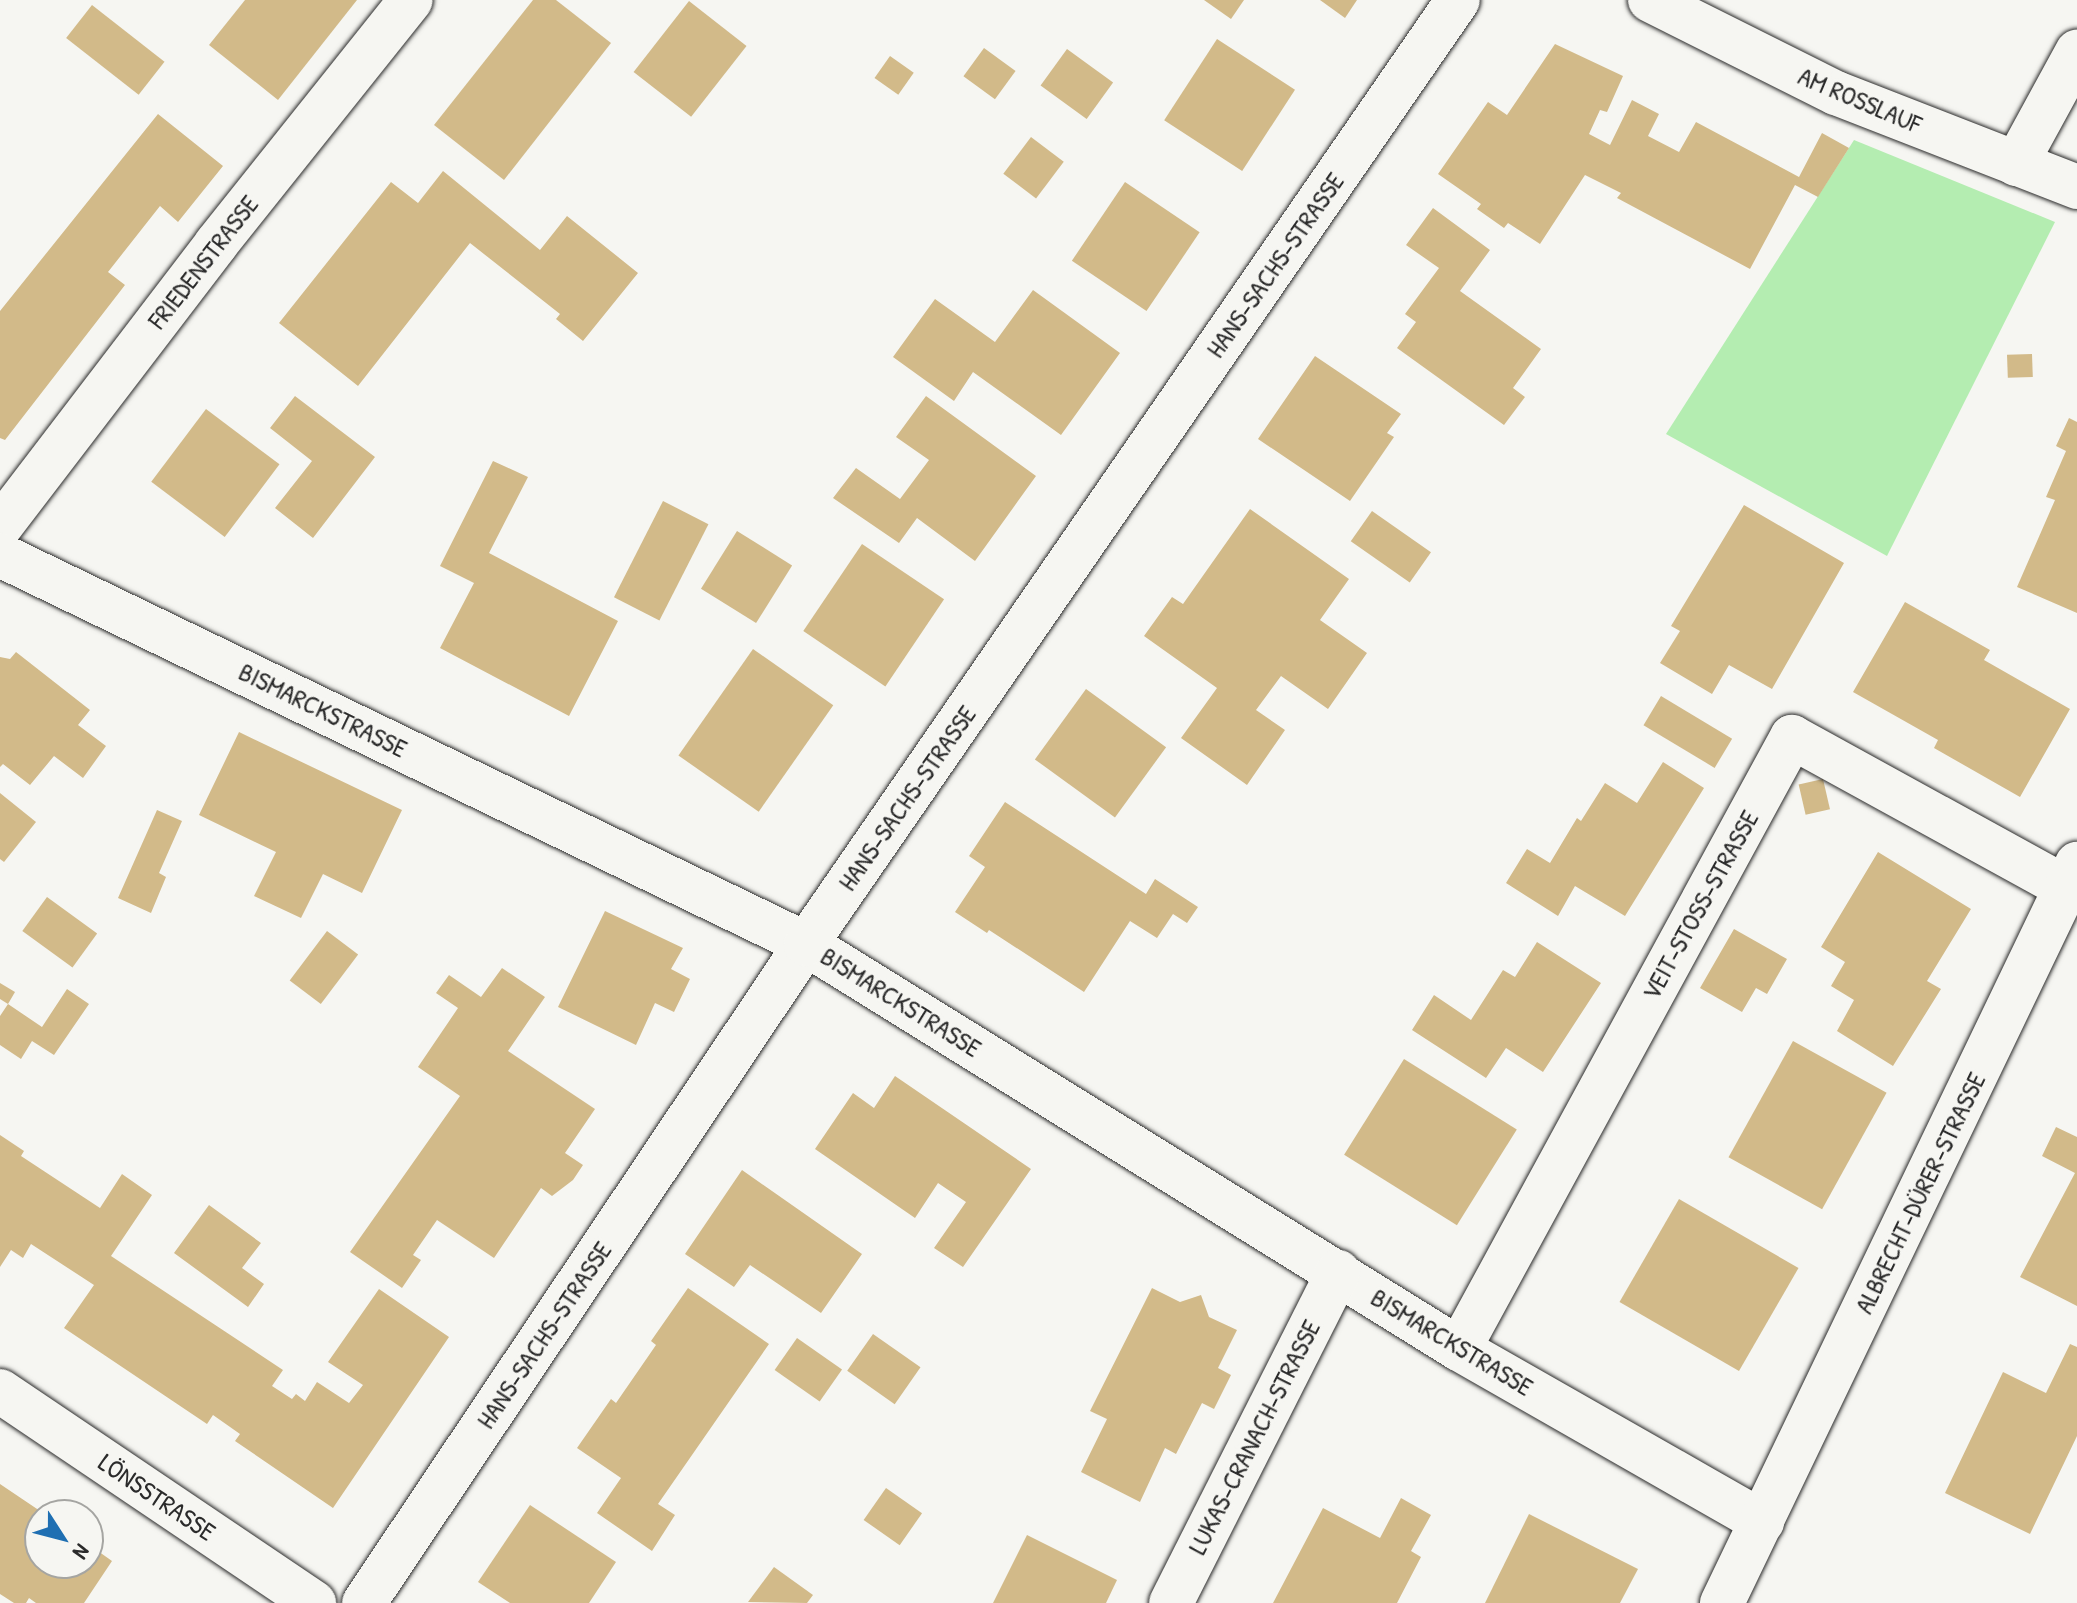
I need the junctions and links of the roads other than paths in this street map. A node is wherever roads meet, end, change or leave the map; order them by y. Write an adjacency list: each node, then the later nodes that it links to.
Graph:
1 (411, 0): 7 (street, FRIEDENSTRASSE)
2 (1458, 0): 10 (street, HANS-SACHS-STRASSE)
3 (1650, 0): 5 (street, AM ROSSLAUF)
4 (2077, 52): 5 (street)
5 (2016, 164): 6 (street, AM ROSSLAUF)
6 (2077, 187)
7 (0, 527)
8 (0, 555): 10 (street, BISMARCKSTRASSE)
9 (2072, 876): 12 (street, VEIT-STOSS-STRASSE); 14 (street, ALBRECHT-DÜRER-STRASSE)
10 (806, 944): 11 (street, BISMARCKSTRASSE); 16 (street, HANS-SACHS-STRASSE)
11 (1338, 1272): 12 (street, BISMARCKSTRASSE); 17 (street, LUKAS-CRANACH-STRASSE)
12 (1459, 1349): 14 (street, BISMARCKSTRASSE)
13 (0, 1391): 15 (street, LÖNSSTRASSE)
14 (1762, 1522): 18 (street, ALBRECHT-DÜRER-STRASSE)
15 (314, 1603)
16 (364, 1603)
17 (1171, 1603)
18 (1722, 1603)

